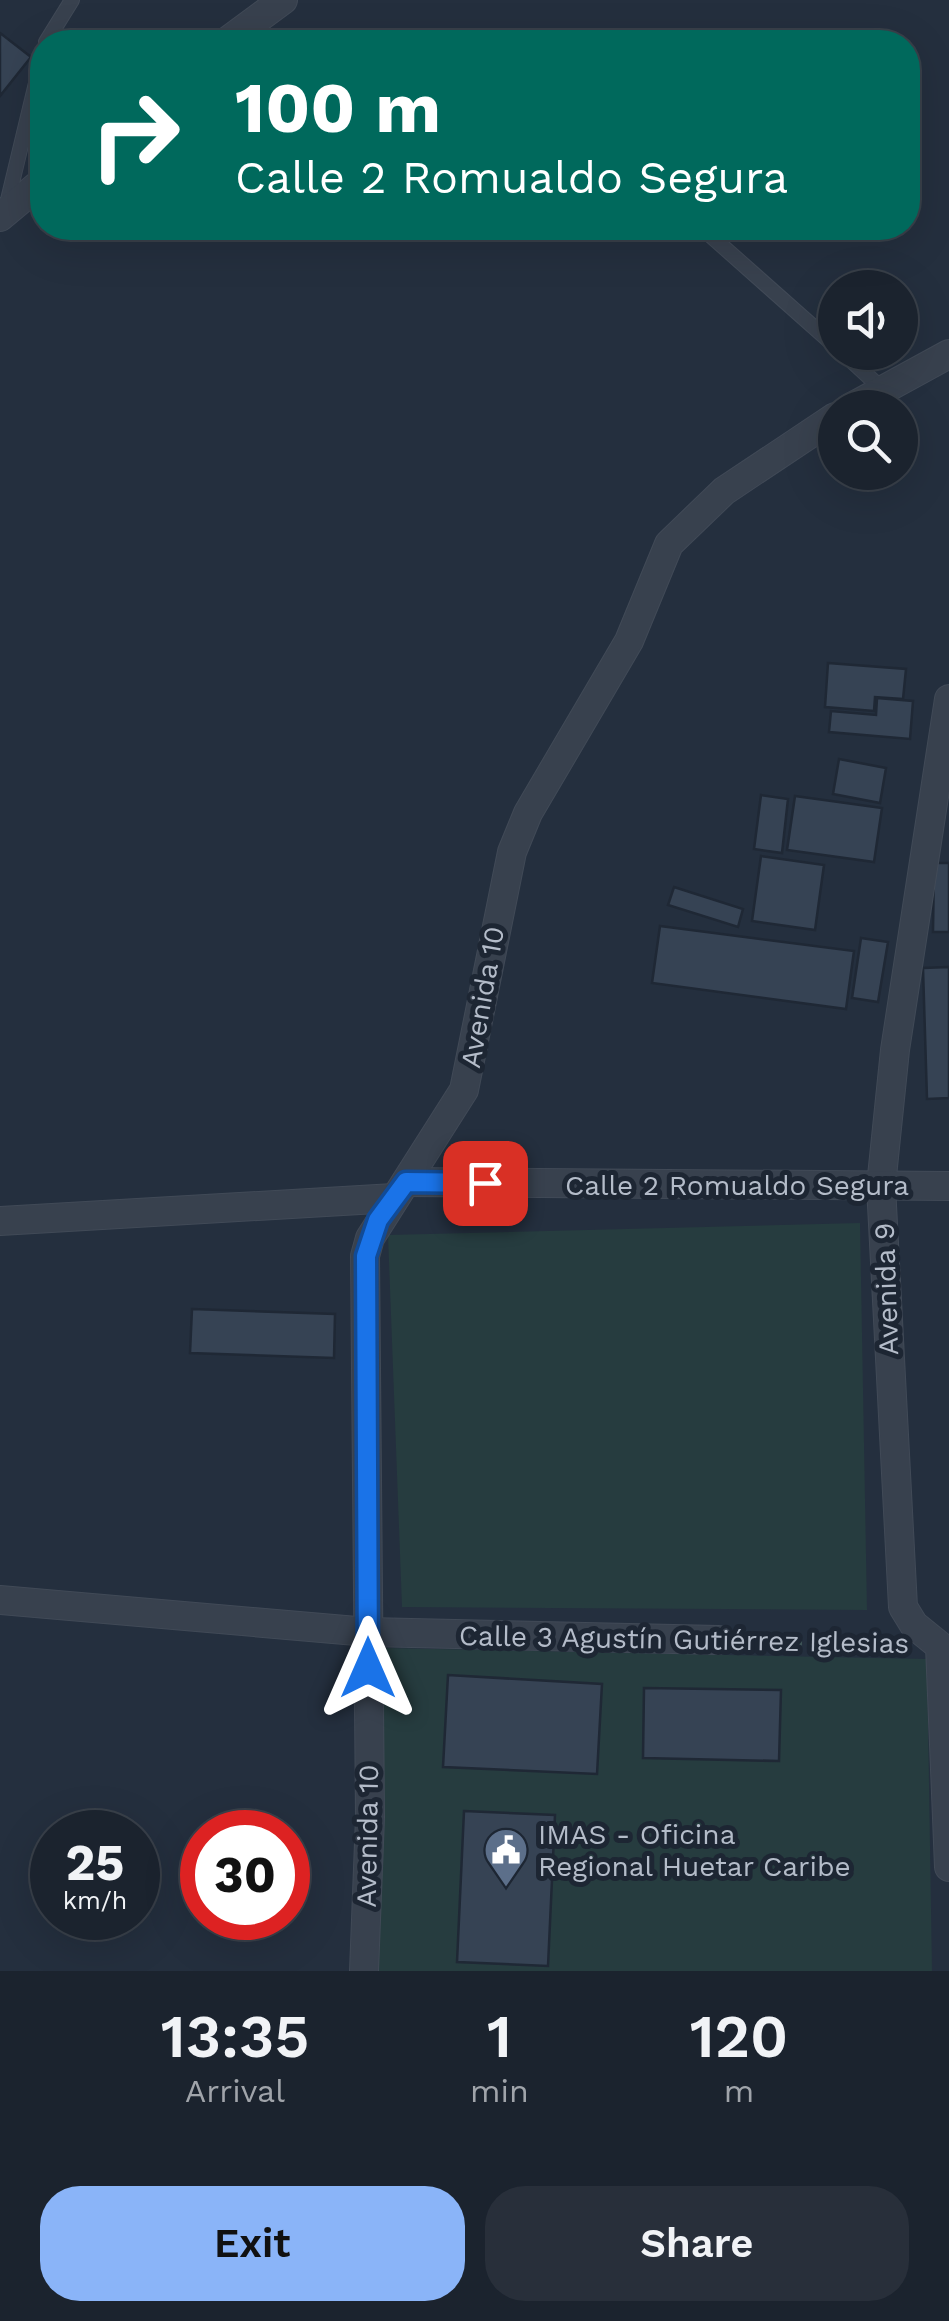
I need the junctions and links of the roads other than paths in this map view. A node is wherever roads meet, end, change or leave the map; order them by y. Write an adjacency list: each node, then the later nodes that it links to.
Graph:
1 (72, 0): 3 (lane)
2 (284, 0): 4 (street)
3 (53, 30)
4 (243, 30)
5 (30, 106): 7 (lane)
6 (30, 192): 7 (street)
7 (3, 214)
8 (716, 240): 9 (lane)
9 (818, 331)
10 (949, 354): 12 (street)
11 (862, 370): 12 (lane)
12 (881, 388): 13 (street)
13 (878, 390)
14 (818, 428): 19 (street, Avenida 10)
15 (949, 699): 16 (street, Avenida 9)
16 (948, 707): 17 (street, Avenida 9)
17 (881, 1186): 18 (street, Calle 2 Romualdo Segura); 19 (street, Calle 2 Romualdo Segura); 24 (street, Avenida 9)
18 (949, 1186)
19 (400, 1190): 20 (street, Calle 2 Romualdo Segura); 22 (street, Avenida 10)
20 (0, 1221)
21 (0, 1600): 22 (street, Calle 3 Agustín Gutiérrez Iglesias)
22 (368, 1632): 23 (street, Calle 3 Agustín Gutiérrez Iglesias); 26 (street, Avenida 10)
23 (718, 1640)
24 (944, 1646): 25 (street)
25 (949, 1867)
26 (364, 1971)

